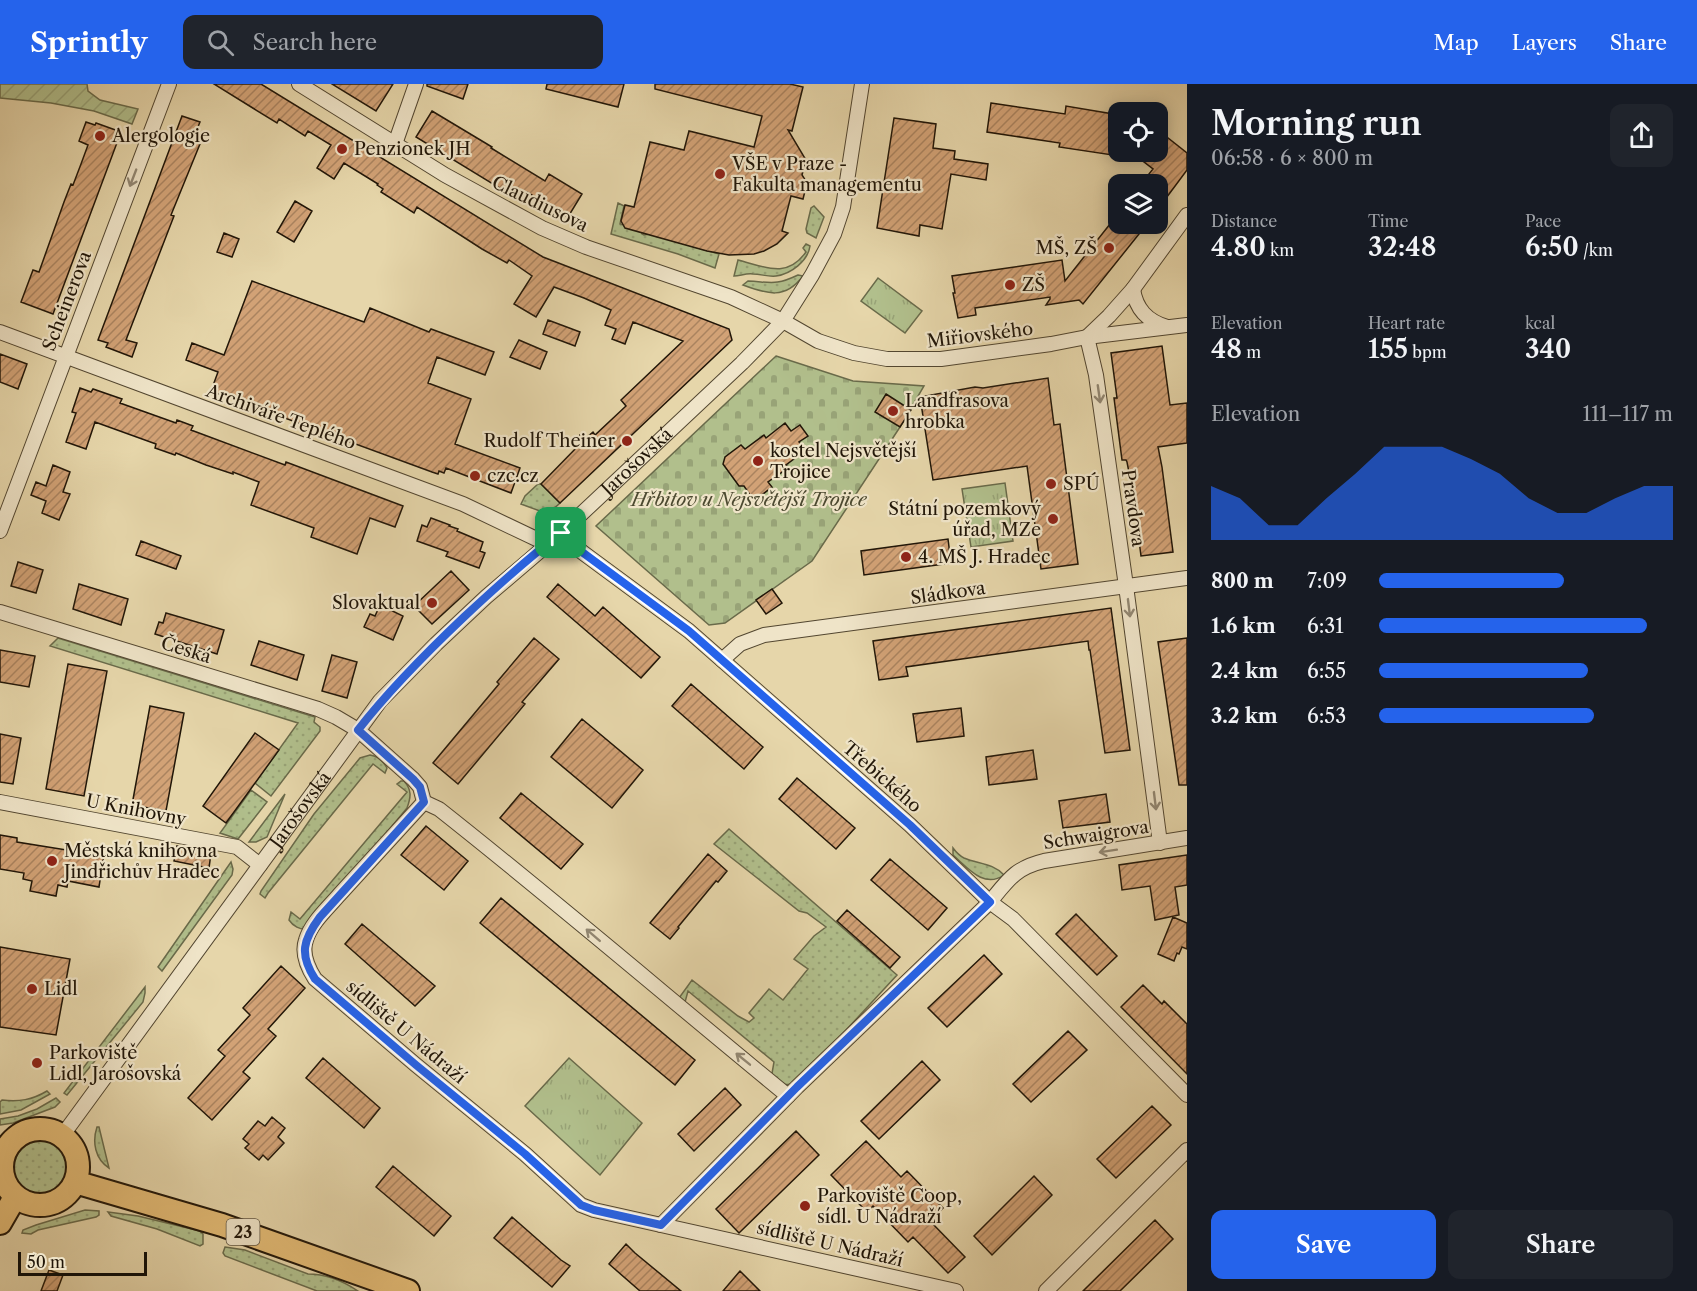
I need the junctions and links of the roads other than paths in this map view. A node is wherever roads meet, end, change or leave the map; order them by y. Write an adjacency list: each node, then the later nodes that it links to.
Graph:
1 (169, 84): 13 (street, Scheinerova, one-way to 13)
2 (298, 84): 5 (street, Claudiusova)
3 (416, 84): 5 (street)
4 (862, 84): 8 (street, Jarošovská)
5 (395, 144): 8 (street, Claudiusova)
6 (1187, 215): 7 (street)
7 (1132, 289): 10 (street); 12 (street)
8 (783, 321): 12 (street, Miřiovského); 15 (street, Jarošovská)
9 (1187, 325): 10 (street, Miřiovského)
10 (1169, 327): 12 (street, Miřiovského)
11 (0, 332): 13 (street, Archiváře Teplého)
12 (1086, 337): 18 (street, Pravdova, one-way to 18)
13 (65, 356): 14 (street, Scheinerova); 16 (street, Archiváře Teplého)
14 (0, 531)
15 (561, 533): 16 (street, Jarošovská); 20 (street, Třebického)
16 (547, 544): 21 (street, Jarošovská)
17 (1187, 578): 18 (street, Sládkova)
18 (1126, 586): 20 (street, Sládkova); 25 (street, Pravdova, one-way to 25)
19 (0, 612): 21 (street, Česká)
20 (722, 660): 27 (street, Třebického)
21 (358, 730): 23 (street); 26 (street, Jarošovská)
22 (0, 802): 26 (street, U Knihovny)
23 (424, 802): 29 (street, one-way to 23); 36 (street, sídliště U Nádraží)
24 (1187, 838): 25 (street, Schwaigrova)
25 (1160, 843): 27 (street, Schwaigrova, one-way to 27)
26 (260, 865): 30 (street, Jarošovská)
27 (990, 902): 28 (street, Třebického); 29 (street)
28 (1187, 1095)
29 (788, 1096): 36 (street)
30 (62, 1136): 32 (main road); 33 (main road)
31 (1187, 1150): 39 (street)
32 (2, 1154): 34 (main road)
33 (75, 1182): 34 (main road); 37 (main road, 23)
34 (15, 1197): 35 (main road)
35 (0, 1223)
36 (661, 1225): 38 (street, sídliště U Nádraží)
37 (408, 1291)
38 (956, 1291)
39 (1046, 1291)

